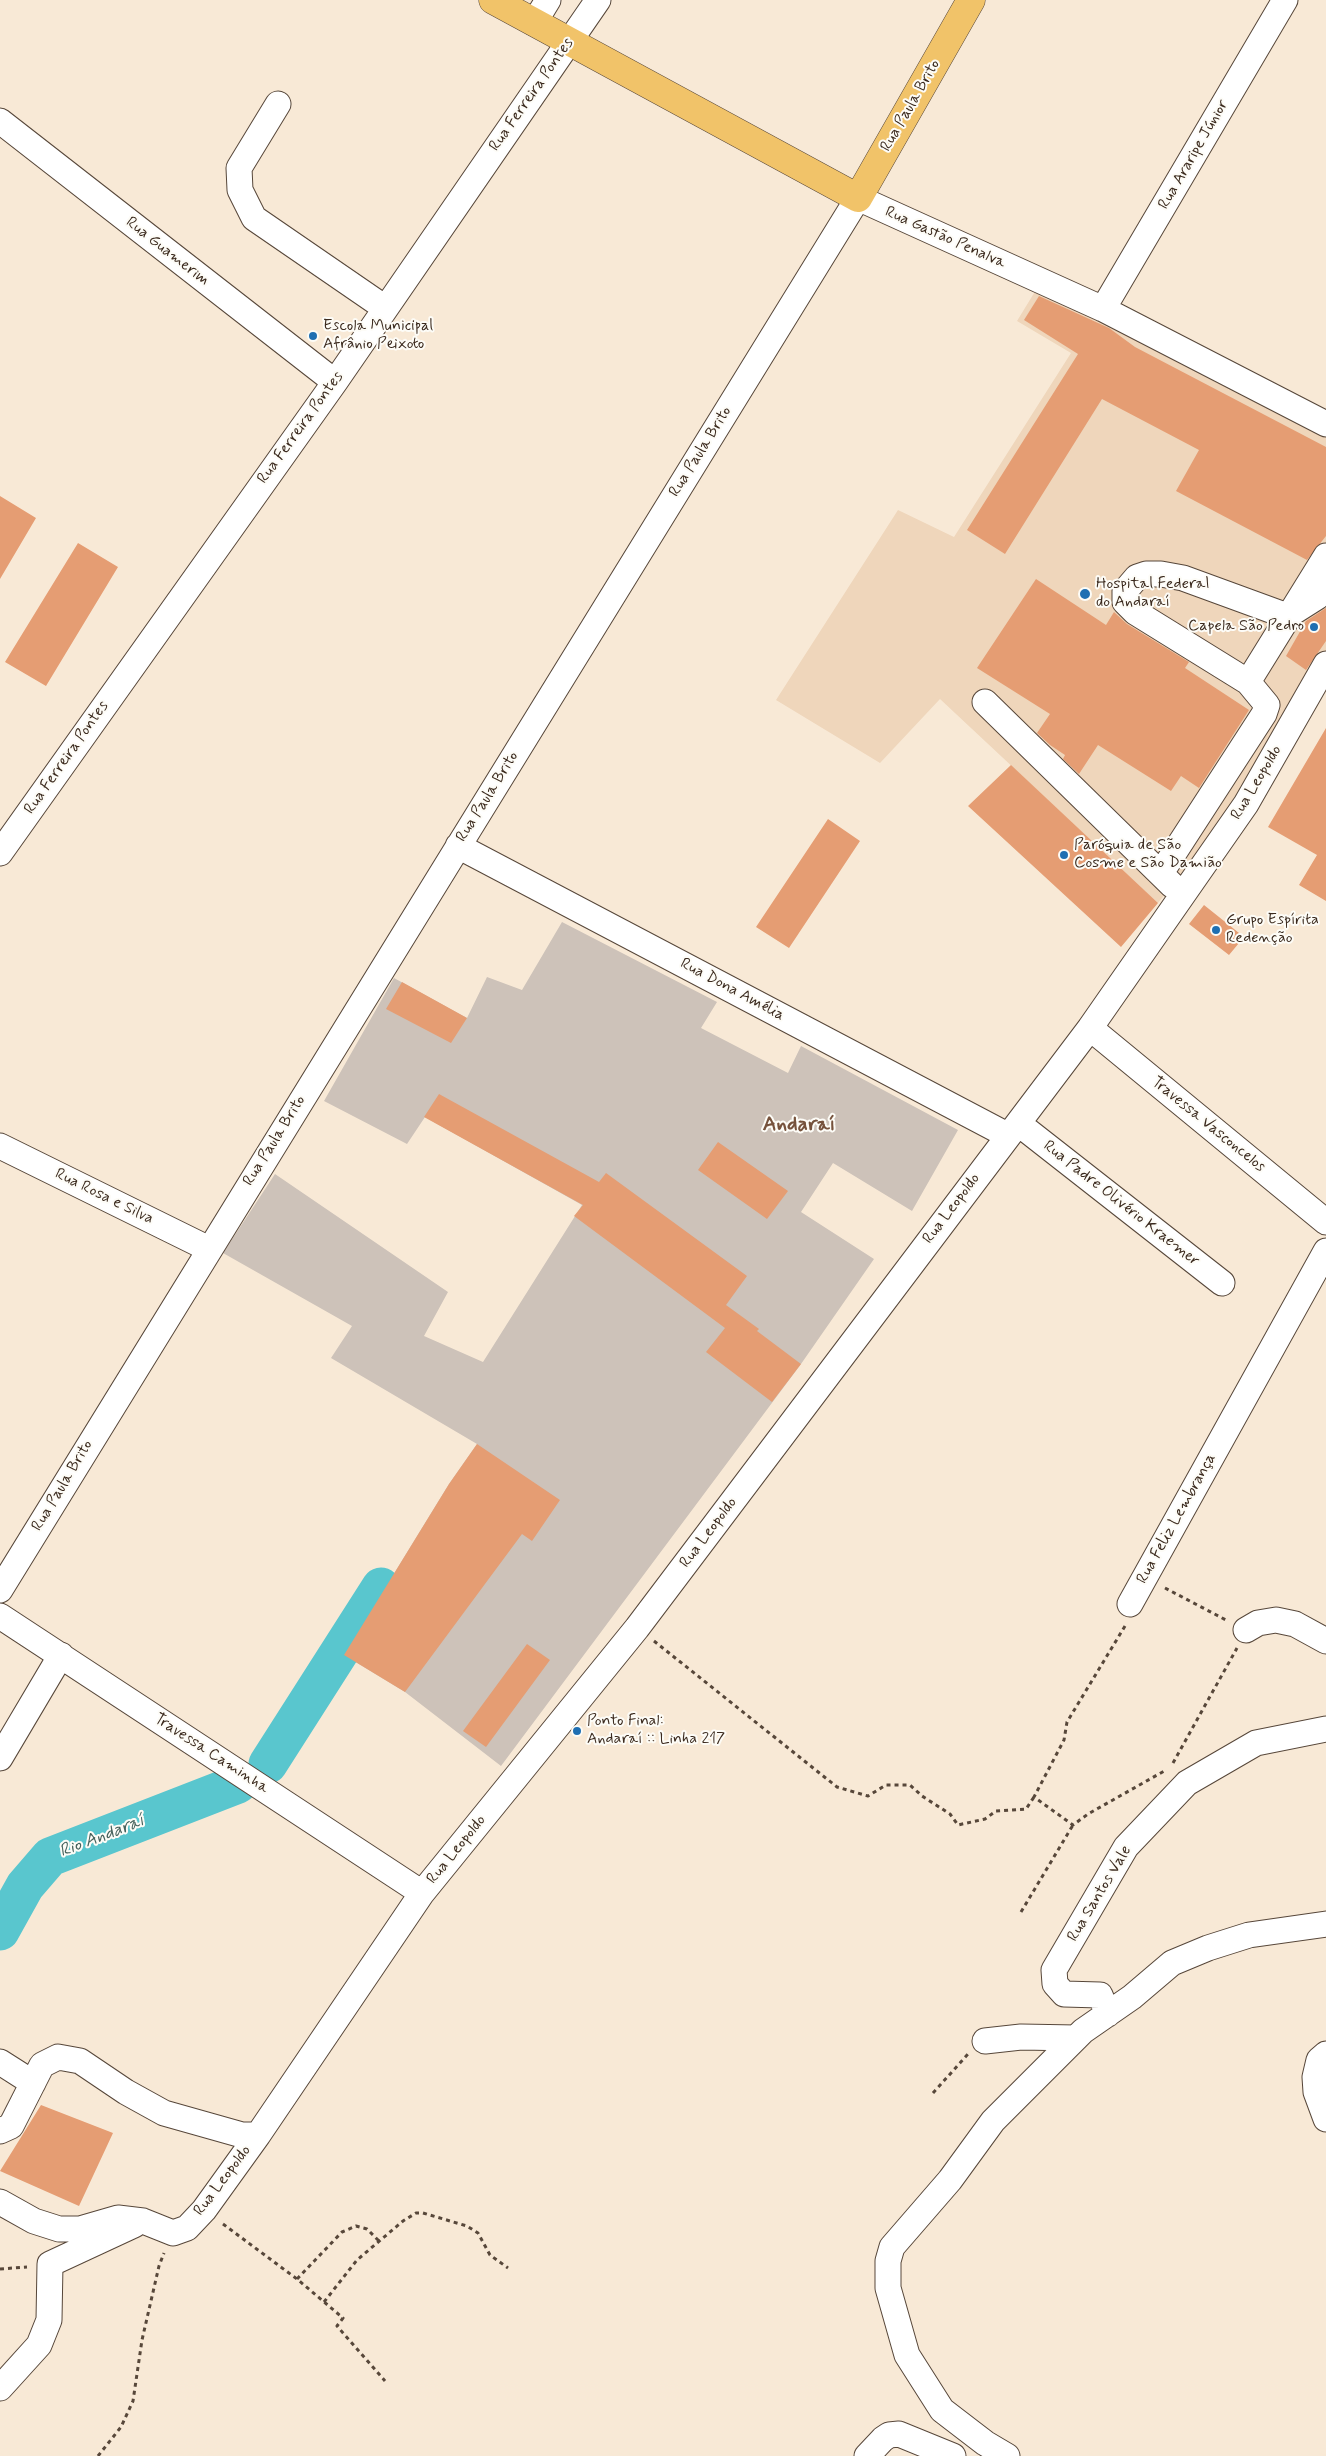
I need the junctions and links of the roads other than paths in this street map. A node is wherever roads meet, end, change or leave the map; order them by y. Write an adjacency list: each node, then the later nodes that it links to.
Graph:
1 (493, 0): 6 (main road, Rua Gastão Penalva)
2 (548, 0): 6 (street)
3 (598, 0): 7 (street, Rua Ferreira Pontes)
4 (971, 0): 10 (main road, Rua Paula Brito)
5 (1285, 0): 12 (street, Rua Araripe Júnior)
6 (534, 23): 7 (main road, Rua Gastão Penalva)
7 (568, 42): 10 (main road, Rua Gastão Penalva); 11 (street, Rua Ferreira Pontes)
8 (278, 104): 11 (street)
9 (0, 121): 13 (street, Rua Guamerim)
10 (858, 198): 12 (street, Rua Gastão Penalva); 21 (street, Rua Paula Brito)
11 (386, 308): 13 (street, Rua Ferreira Pontes)
12 (1103, 309): 14 (street, Rua Gastão Penalva)
13 (335, 382): 22 (street, Rua Ferreira Pontes)
14 (1326, 424)
15 (1326, 556): 17 (street)
16 (1326, 585): 17 (street)
17 (1288, 616): 19 (street); 19 (street)
18 (1326, 664): 24 (street, Rua Leopoldo)
19 (1248, 682): 23 (street)
20 (985, 702): 23 (street)
21 (458, 846): 26 (street, Rua Dona Amélia); 29 (street, Rua Paula Brito)
22 (0, 853)
23 (1161, 873): 24 (street)
24 (1183, 896): 25 (street, Rua Leopoldo)
25 (1090, 1028): 26 (street, Rua Leopoldo); 28 (street, Travessa Vasconcelos)
26 (1013, 1129): 31 (street, Rua Padre Olivério Kraemer); 40 (street, Rua Leopoldo)
27 (0, 1146): 29 (street, Rua Rosa e Silva)
28 (1326, 1222)
29 (209, 1249): 32 (street, Rua Paula Brito)
30 (1326, 1251): 33 (street, Rua Feliz Lembrança)
31 (1222, 1284)
32 (0, 1590)
33 (1130, 1604)
34 (0, 1616): 37 (street, Travessa Caminha)
35 (1246, 1630): 36 (street)
36 (1326, 1642)
37 (61, 1655): 39 (street); 40 (street, Travessa Caminha)
38 (1326, 1729): 42 (street, Rua Santos Vale)
39 (0, 1758)
40 (422, 1893): 50 (street, Rua Leopoldo)
41 (1326, 1924): 42 (street)
42 (1108, 2014): 43 (street)
43 (1076, 2038): 44 (street); 56 (street)
44 (985, 2041)
45 (1326, 2054): 48 (street)
46 (0, 2062): 47 (street)
47 (33, 2083): 49 (street); 50 (street)
48 (1326, 2119)
49 (0, 2131)
50 (258, 2135): 52 (street, Rua Leopoldo)
51 (0, 2202): 52 (street)
52 (143, 2221): 53 (street)
53 (0, 2388)
54 (867, 2456): 55 (street)
55 (953, 2456)
56 (1007, 2456)

